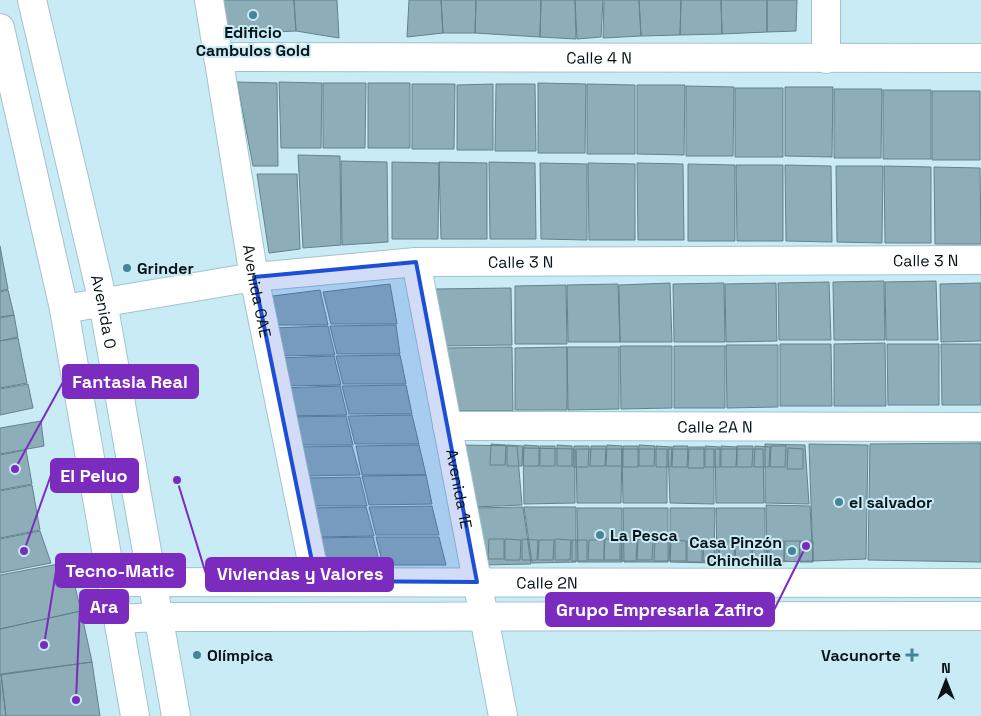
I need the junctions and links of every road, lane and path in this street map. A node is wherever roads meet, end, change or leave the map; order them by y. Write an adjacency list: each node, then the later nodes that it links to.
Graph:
1 (32, 0): 11 (street, Avenida 0)
2 (209, 0): 5 (street, Avenida 0AE)
3 (826, 0): 7 (street)
4 (0, 28): 12 (street)
5 (218, 57): 7 (street, Calle 4 N); 10 (street, Avenida 0AE)
6 (981, 58): 7 (street, Calle 4 N)
7 (826, 59)
8 (981, 260): 9 (street, Calle 3 N)
9 (416, 262): 10 (street, Calle 3 N); 13 (street, Avenida 1E)
10 (254, 277): 11 (street, Calle 3 N); 16 (street, Avenida 0AE)
11 (103, 302): 12 (street, Calle 3 N); 15 (street, Avenida 0)
12 (64, 309): 17 (street)
13 (447, 426): 14 (street, Calle 2A N); 18 (street, Avenida 1E)
14 (981, 427)
15 (151, 581): 16 (street, Calle 2N); 17 (street, Calle 2N); 21 (street, Avenida 0)
16 (316, 581): 18 (street, Calle 2N)
17 (113, 582): 23 (street)
18 (477, 582): 19 (street, Calle 2N); 22 (street, Avenida 1E)
19 (981, 583)
20 (981, 616): 22 (street)
21 (158, 617): 22 (street); 23 (street); 25 (street, Avenida 0)
22 (484, 617): 26 (street, Avenida 1E)
23 (119, 619): 24 (street)
24 (135, 716)
25 (176, 716)
26 (503, 716)

